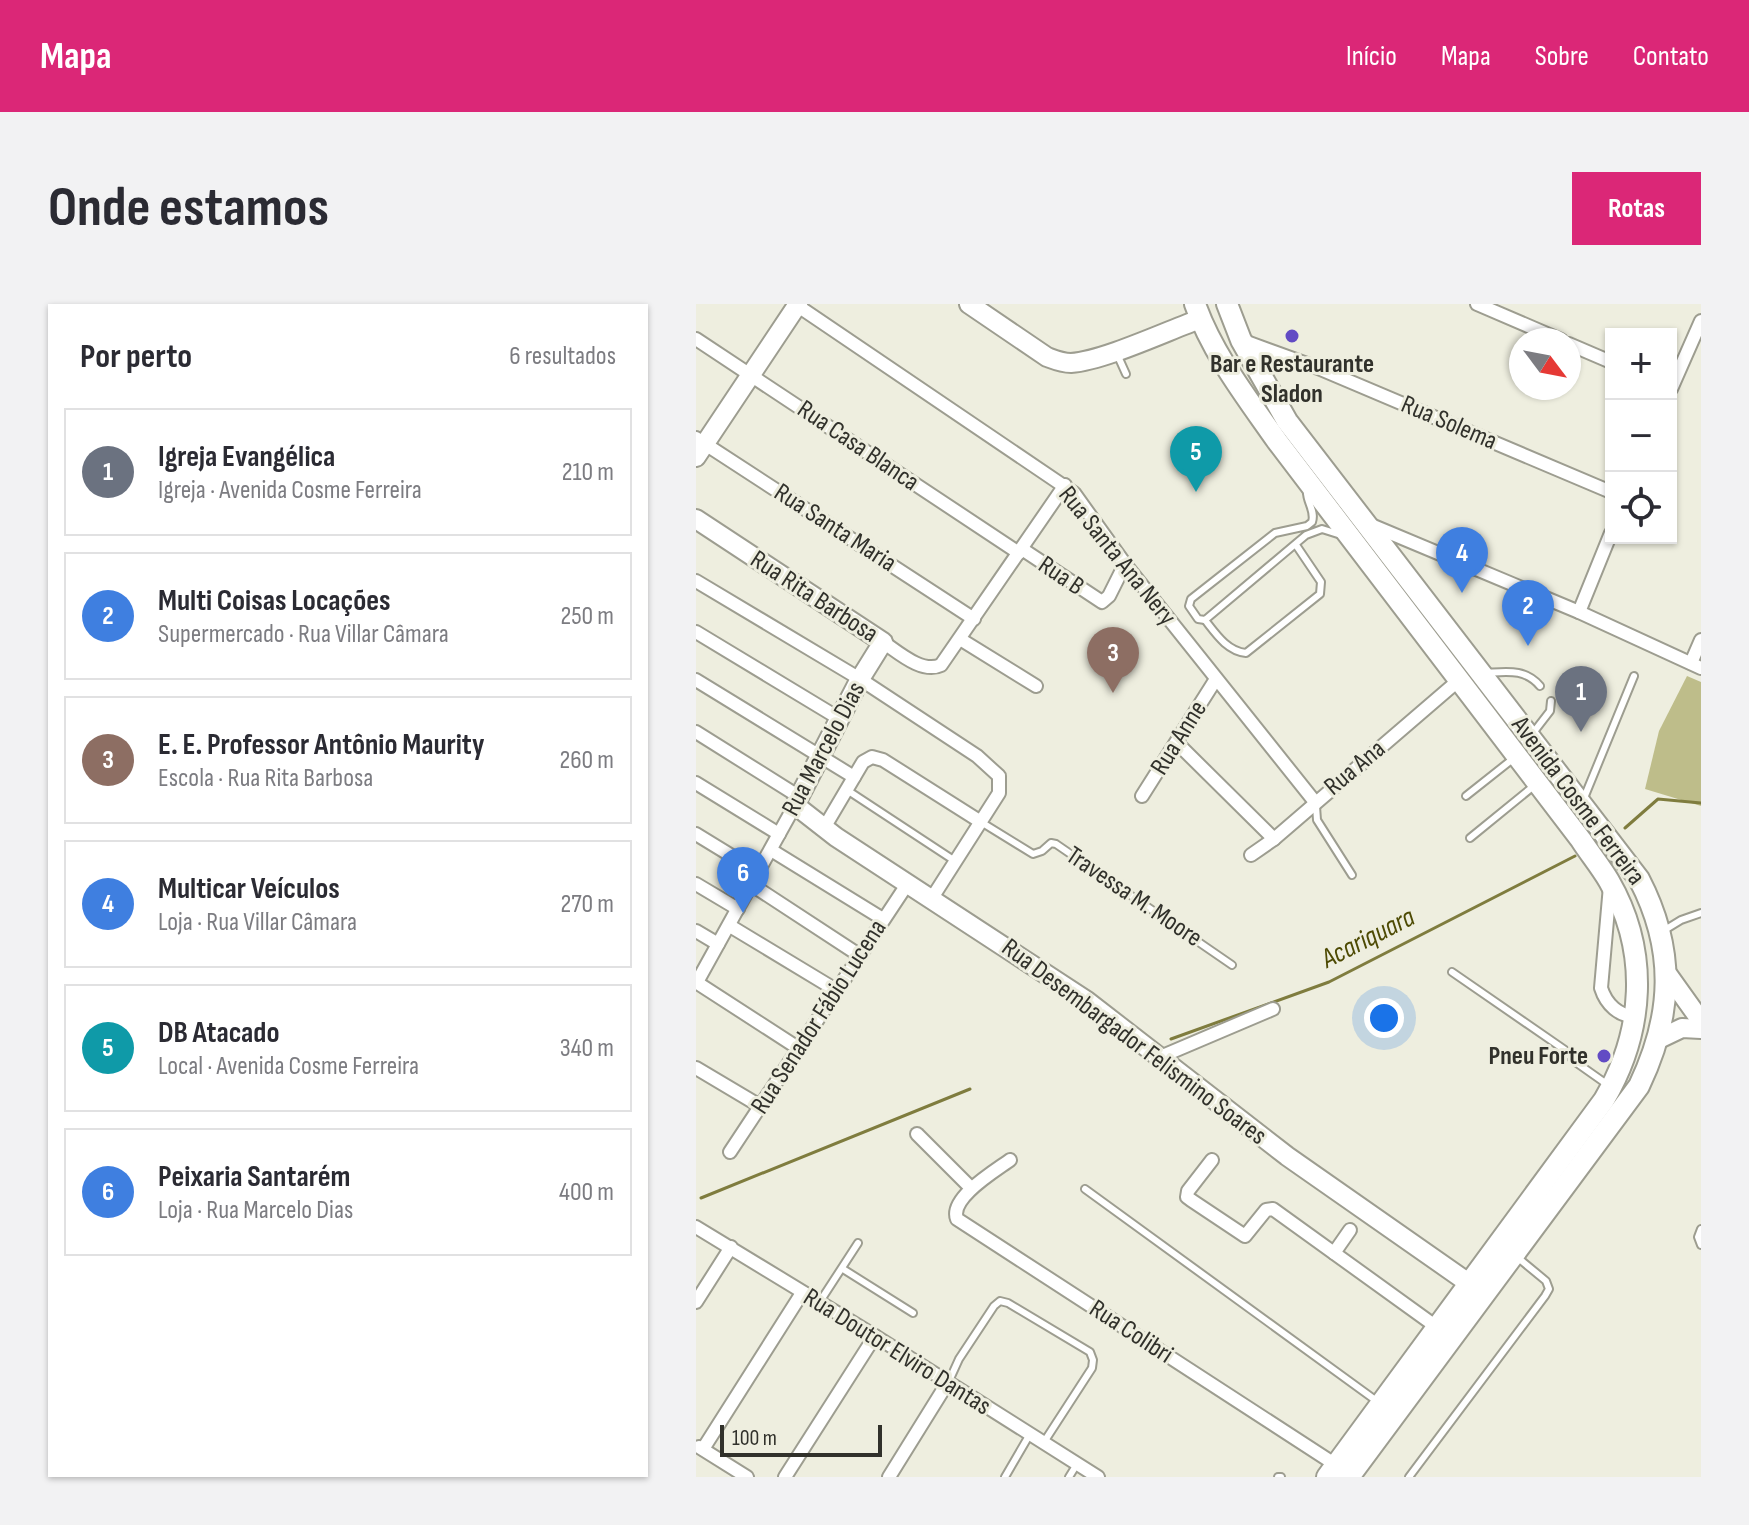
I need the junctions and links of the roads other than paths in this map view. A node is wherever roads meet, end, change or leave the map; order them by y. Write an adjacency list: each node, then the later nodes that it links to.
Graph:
1 (969, 304): 11 (street)
2 (1227, 304): 9 (main road, Avenida Cosme Ferreira)
3 (1477, 304): 7 (street)
4 (797, 305): 15 (street); 18 (street, Rua Santa Ana Nery)
5 (1198, 311): 11 (street); 17 (main road, Avenida Cosme Ferreira)
6 (1701, 321): 14 (street)
7 (1533, 328)
8 (696, 339): 15 (street, Rua Casa Blanca)
9 (1241, 340): 19 (street, Rua Solema); 21 (main road, Avenida Cosme Ferreira)
10 (1581, 349): 12 (street)
11 (1115, 350): 13 (lane)
12 (1605, 359)
13 (1126, 374)
14 (1677, 375)
15 (752, 376): 16 (street); 25 (street, Rua Casa Blanca)
16 (699, 446): 29 (street, Rua Santa Maria)
17 (1308, 483): 22 (main road, Avenida Cosme Ferreira); 30 (lane)
18 (1065, 485): 25 (street); 26 (street, Rua Santa Ana Nery)
19 (1605, 489)
20 (696, 519): 34 (street, Rua Rita Barbosa)
21 (1368, 524): 28 (street); 36 (main road, Avenida Cosme Ferreira)
22 (1348, 537): 24 (lane); 41 (main road, Avenida Cosme Ferreira)
23 (1607, 544): 28 (street)
24 (1296, 545): 30 (lane); 30 (lane)
25 (1021, 551): 26 (street, Rua B); 29 (street)
26 (1125, 564): 39 (street, Rua Santa Ana Nery)
27 (696, 581): 38 (street)
28 (1579, 612): 35 (street)
29 (974, 619): 32 (street)
30 (1205, 620)
31 (696, 632): 45 (street)
32 (960, 639): 34 (street, Rua Rita Barbosa); 42 (street)
33 (1701, 640): 35 (street)
34 (883, 642): 38 (street, Rua Marcelo Dias)
35 (1696, 666)
36 (1482, 673): 43 (lane); 47 (main road, Avenida Cosme Ferreira)
37 (1634, 676): 59 (lane)
38 (860, 679): 45 (street, Rua Marcelo Dias); 60 (street)
39 (1216, 679): 48 (street, Rua Anne); 58 (street, Rua Santa Ana Nery)
40 (696, 680): 49 (street)
41 (1459, 680): 50 (main road, Avenida Cosme Ferreira); 58 (street, Rua Ana)
42 (1036, 686)
43 (1540, 686)
44 (1551, 701): 47 (lane)
45 (840, 719): 49 (street, Rua Marcelo Dias)
46 (696, 732): 57 (street)
47 (1531, 736): 59 (main road, Avenida Cosme Ferreira)
48 (1177, 743): 55 (street, Rua Anne); 65 (street)
49 (820, 756): 51 (street); 57 (street, Rua Marcelo Dias)
50 (1517, 756): 53 (main road, Avenida Cosme Ferreira); 56 (lane)
51 (854, 777): 54 (street); 60 (street, Travessa M. Moore)
52 (696, 783): 63 (street)
53 (1537, 783): 64 (lane); 72 (main road, Avenida Cosme Ferreira)
54 (847, 790): 61 (street); 68 (lane)
55 (1142, 796)
56 (1466, 796)
57 (797, 800): 61 (street, Rua Desembargador Felismino Soares); 63 (street, Rua Marcelo Dias)
58 (1315, 802): 65 (street, Rua Ana); 70 (lane)
59 (1582, 803): 81 (main road, Avenida Cosme Ferreira)
60 (981, 822): 68 (street); 84 (lane, Travessa M. Moore)
61 (824, 828): 71 (street, Rua Desembargador Felismino Soares)
62 (696, 834): 69 (street)
63 (779, 834): 66 (street, Rua Marcelo Dias)
64 (1470, 838)
65 (1274, 839): 67 (street, Rua Ana)
66 (771, 850): 69 (street, Rua Marcelo Dias); 78 (street)
67 (1251, 855)
68 (955, 861): 75 (street)
69 (758, 872): 74 (street, Rua Marcelo Dias)
70 (1352, 875)
71 (908, 883): 75 (street, Rua Desembargador Felismino Soares); 78 (street, Rua Senador Fábio Lucena)
72 (1610, 883): 90 (main road, Avenida Cosme Ferreira); 90 (street)
73 (696, 884): 76 (street)
74 (752, 885): 76 (street, Rua Marcelo Dias); 83 (street)
75 (932, 898): 95 (street, Rua Desembargador Felismino Soares)
76 (738, 909): 79 (street, Rua Marcelo Dias)
77 (1701, 913): 81 (lane)
78 (883, 919): 83 (street, Rua Senador Fábio Lucena)
79 (730, 926): 82 (street, Rua Marcelo Dias); 88 (street)
80 (696, 931): 82 (street)
81 (1660, 933): 86 (main road, Avenida Cosme Ferreira)
82 (718, 944): 87 (street, Rua Marcelo Dias)
83 (859, 955): 88 (street, Rua Senador Fábio Lucena)
84 (1232, 965)
85 (1452, 972): 97 (lane)
86 (1666, 972): 91 (street); 93 (main road, Avenida Cosme Ferreira)
87 (697, 982): 94 (street)
88 (836, 990): 94 (street, Rua Senador Fábio Lucena)
89 (1273, 1009): 95 (street)
90 (1636, 1016): 97 (main road, Avenida Cosme Ferreira)
91 (1701, 1021)
92 (1701, 1029): 93 (street)
93 (1659, 1039): 112 (main road, Avenida Cosme Ferreira)
94 (798, 1048): 98 (street, Rua Senador Fábio Lucena)
95 (1160, 1057): 114 (street, Rua Desembargador Felismino Soares)
96 (698, 1075): 98 (street)
97 (1611, 1087): 114 (main road, Avenida Cosme Ferreira)
98 (760, 1106): 100 (street, Rua Senador Fábio Lucena)
99 (917, 1134): 103 (street)
100 (730, 1152)
101 (1010, 1160): 103 (street)
102 (1212, 1160): 111 (street)
103 (971, 1188): 127 (street, Rua Colibri)
104 (1085, 1189): 122 (lane)
105 (696, 1227): 110 (street, Rua Doutor Elviro Dantas)
106 (1701, 1229): 109 (lane)
107 (1350, 1230): 111 (street)
108 (858, 1243): 113 (lane)
109 (1701, 1245)
110 (731, 1247): 115 (street, Rua Doutor Elviro Dantas); 116 (street)
111 (1334, 1253): 119 (street)
112 (1514, 1255): 127 (main road, Avenida Cosme Ferreira); 134 (lane)
113 (843, 1269): 117 (lane); 118 (lane)
114 (1470, 1284): 119 (main road, Avenida Cosme Ferreira)
115 (802, 1293): 117 (street, Rua Doutor Elviro Dantas); 125 (street)
116 (696, 1302)
117 (819, 1303): 120 (street, Rua Doutor Elviro Dantas)
118 (913, 1313)
119 (1438, 1328): 122 (main road, Avenida Cosme Ferreira)
120 (875, 1336): 121 (street, Rua Doutor Elviro Dantas); 129 (street)
121 (948, 1382): 123 (street, Rua Doutor Elviro Dantas); 124 (lane); 130 (street)
122 (1381, 1404): 127 (main road, Avenida Cosme Ferreira)
123 (1030, 1434): 124 (street, Rua Doutor Elviro Dantas); 131 (lane)
124 (1044, 1442): 126 (street, Rua Doutor Elviro Dantas)
125 (699, 1447): 128 (street)
126 (1077, 1464): 132 (lane); 133 (street, Rua Doutor Elviro Dantas)
127 (1337, 1473)
128 (747, 1477)
129 (785, 1477)
130 (889, 1477)
131 (1005, 1477)
132 (1069, 1477)
133 (1098, 1477)
134 (1409, 1477)

